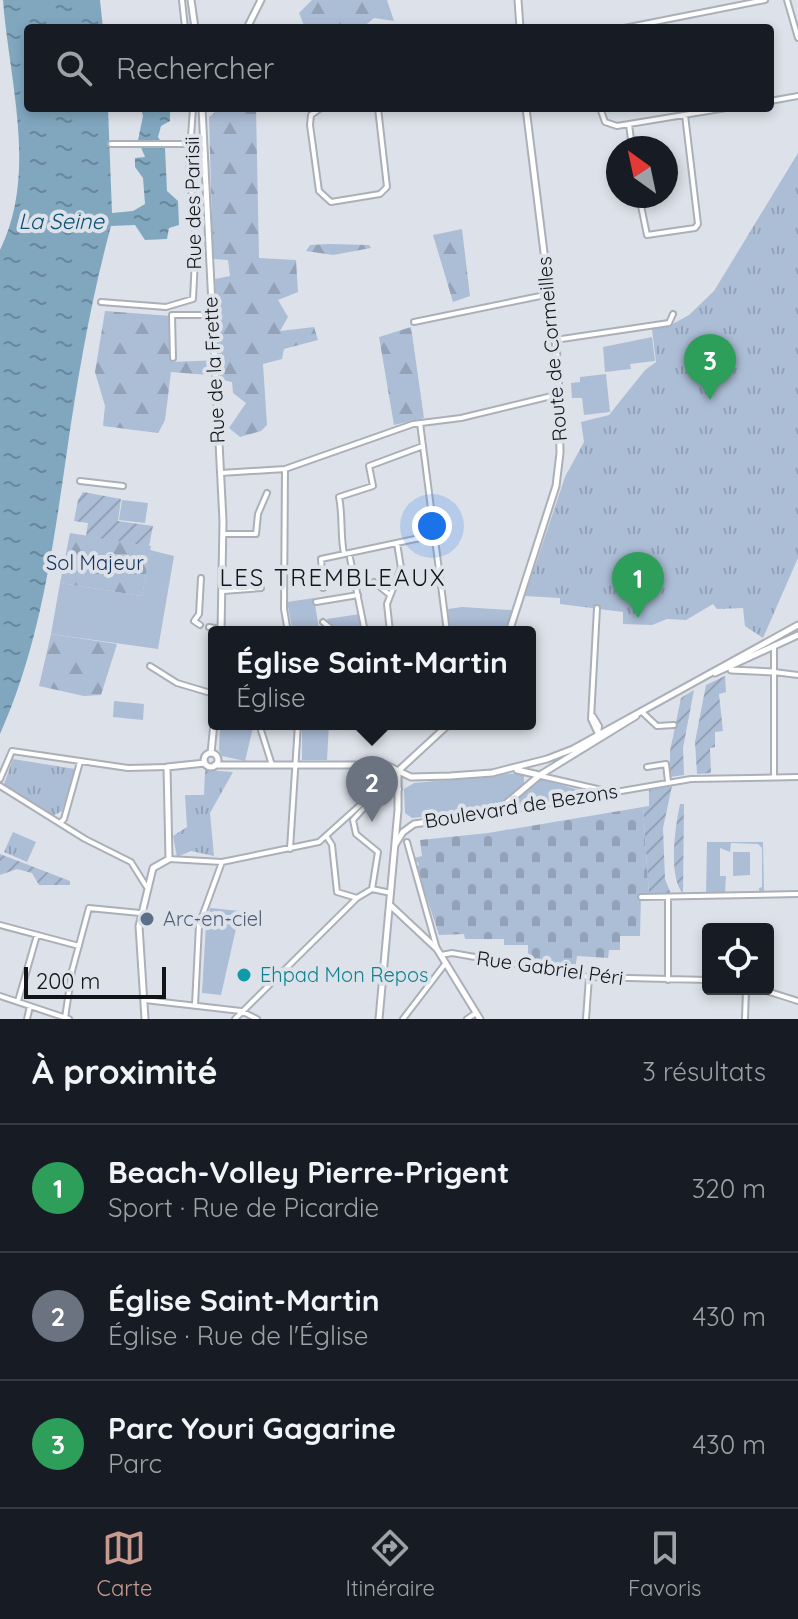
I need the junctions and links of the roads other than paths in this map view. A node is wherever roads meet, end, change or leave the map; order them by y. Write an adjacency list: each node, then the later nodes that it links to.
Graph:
1 (182, 0): 7 (street)
2 (191, 0): 8 (main road)
3 (261, 0): 9 (main road)
4 (518, 0): 10 (main road)
5 (765, 0): 11 (street)
6 (787, 0): 12 (street)
7 (185, 24)
8 (194, 24)
9 (249, 24)
10 (520, 24)
11 (644, 24)
12 (798, 38)
13 (798, 96): 14 (street)
14 (774, 100)
15 (193, 112): 26 (street, Rue des Parisii)
16 (202, 112): 33 (main road, Rue de la Frette)
17 (315, 112): 18 (street)
18 (378, 112)
19 (527, 112): 28 (main road, Route de Cormeilles)
20 (600, 112): 23 (street)
21 (703, 112): 22 (street)
22 (685, 115): 23 (street); 27 (street)
23 (629, 124): 24 (street)
24 (630, 136)
25 (111, 144): 26 (street)
26 (190, 144): 30 (street, Rue des Parisii)
27 (641, 208)
28 (550, 294): 34 (street); 35 (main road, Route de Cormeilles)
29 (101, 302): 30 (street)
30 (172, 307): 32 (street)
31 (673, 314): 35 (street)
32 (172, 315): 33 (street); 36 (street)
33 (212, 315): 41 (main road, Rue de la Frette)
34 (414, 322)
35 (555, 340): 37 (main road, Route de Cormeilles)
36 (173, 358)
37 (560, 394): 38 (street); 68 (main road, Route de Cormeilles)
38 (420, 423): 39 (street); 40 (street)
39 (423, 446): 46 (street); 48 (street)
40 (285, 469): 41 (street); 63 (street)
41 (221, 473): 45 (main road, Rue de la Frette)
42 (80, 481): 43 (street)
43 (123, 486)
44 (267, 493): 45 (street)
45 (224, 534): 54 (main road, Rue de la Frette)
46 (434, 535): 47 (street); 67 (street)
47 (397, 543): 48 (street); 56 (street)
48 (344, 554): 53 (street)
49 (350, 558): 55 (street)
50 (201, 578): 60 (street)
51 (374, 582): 56 (street)
52 (261, 588): 54 (street)
53 (323, 588)
54 (223, 591): 62 (main road, Rue de la Frette)
55 (358, 595): 57 (street); 65 (street)
56 (390, 595): 66 (street)
57 (316, 602)
58 (597, 608): 78 (street)
59 (323, 622): 64 (street)
60 (200, 625)
61 (798, 625): 70 (main road)
62 (221, 626)
63 (287, 626)
64 (328, 626)
65 (364, 626)
66 (389, 626)
67 (446, 626)
68 (511, 626)
69 (798, 635): 70 (main road)
70 (773, 644): 72 (main road); 73 (street); 75 (main road)
71 (150, 666): 76 (street)
72 (726, 669): 73 (main road); 75 (main road)
73 (774, 672): 74 (street); 99 (street)
74 (798, 675)
75 (703, 676): 77 (main road)
76 (208, 692)
77 (641, 711): 79 (street); 85 (main road)
78 (592, 714): 80 (street); 86 (street)
79 (674, 725)
80 (599, 726): 85 (street); 86 (street)
81 (213, 730): 87 (main road)
82 (261, 730): 92 (street)
83 (298, 730): 91 (street)
84 (442, 730): 96 (main road)
85 (607, 732): 86 (main road)
86 (596, 739): 95 (main road); 98 (main road)
87 (211, 753): 89 (main road); 90 (main road)
88 (80, 762): 93 (street); 102 (street); 110 (street)
89 (216, 762): 90 (main road); 92 (main road)
90 (205, 763): 93 (main road)
91 (296, 764): 92 (main road); 96 (main road); 115 (street)
92 (272, 765)
93 (167, 767): 116 (main road)
94 (647, 767): 103 (street)
95 (513, 769): 97 (main road, Boulevard de Bezons); 100 (main road)
96 (398, 771): 100 (main road); 105 (main road); 112 (street)
97 (529, 772): 98 (main road, Boulevard de Bezons); 106 (main road)
98 (540, 775): 106 (main road); 107 (street, Boulevard de Bezons)
99 (774, 776): 101 (street, Boulevard de Bezons); 103 (street, Boulevard de Bezons)
100 (411, 777): 105 (main road)
101 (798, 777)
102 (0, 779)
103 (668, 782): 107 (street, Boulevard de Bezons)
104 (0, 786): 110 (street)
105 (400, 787): 108 (main road); 119 (street)
106 (525, 787): 109 (main road)
107 (628, 789): 109 (street, Boulevard de Bezons)
108 (398, 810): 111 (main road, Boulevard de Bezons); 114 (main road)
109 (496, 812): 111 (main road, Boulevard de Bezons)
110 (59, 823): 118 (street)
111 (414, 824): 114 (main road, Boulevard de Bezons)
112 (327, 837): 115 (street); 123 (street)
113 (407, 842): 130 (street)
114 (395, 845): 120 (main road)
115 (290, 849): 117 (street)
116 (169, 859): 117 (street); 118 (main road)
117 (222, 862): 141 (street)
118 (146, 886): 126 (main road)
119 (372, 889): 120 (street); 123 (street)
120 (391, 893): 125 (main road)
121 (798, 894): 124 (street)
122 (641, 897): 124 (street)
123 (357, 898): 143 (street)
124 (668, 898): 133 (street)
125 (390, 905): 130 (main road); 150 (main road)
126 (140, 913): 129 (street); 138 (main road)
127 (0, 925): 128 (street)
128 (37, 935): 129 (street); 139 (street)
129 (79, 946): 145 (street)
130 (439, 952): 131 (main road); 132 (street, Rue Gabriel Péri)
131 (446, 963): 144 (main road); 151 (street)
132 (589, 977): 133 (street, Rue Gabriel Péri); 153 (street)
133 (668, 980): 134 (street, Rue Gabriel Péri)
134 (702, 980)
135 (774, 993): 140 (street)
136 (746, 995): 154 (street)
137 (0, 996): 139 (street)
138 (145, 1000): 141 (street); 147 (main road)
139 (18, 1001): 142 (street)
140 (798, 1001)
141 (195, 1005): 143 (street)
142 (30, 1006): 145 (street); 146 (street)
143 (241, 1011): 148 (street); 149 (street)
144 (478, 1016): 152 (street)
145 (67, 1018)
146 (27, 1019)
147 (145, 1019)
148 (235, 1019)
149 (257, 1019)
150 (379, 1019)
151 (403, 1019)
152 (467, 1019)
153 (586, 1019)
154 (745, 1019)

